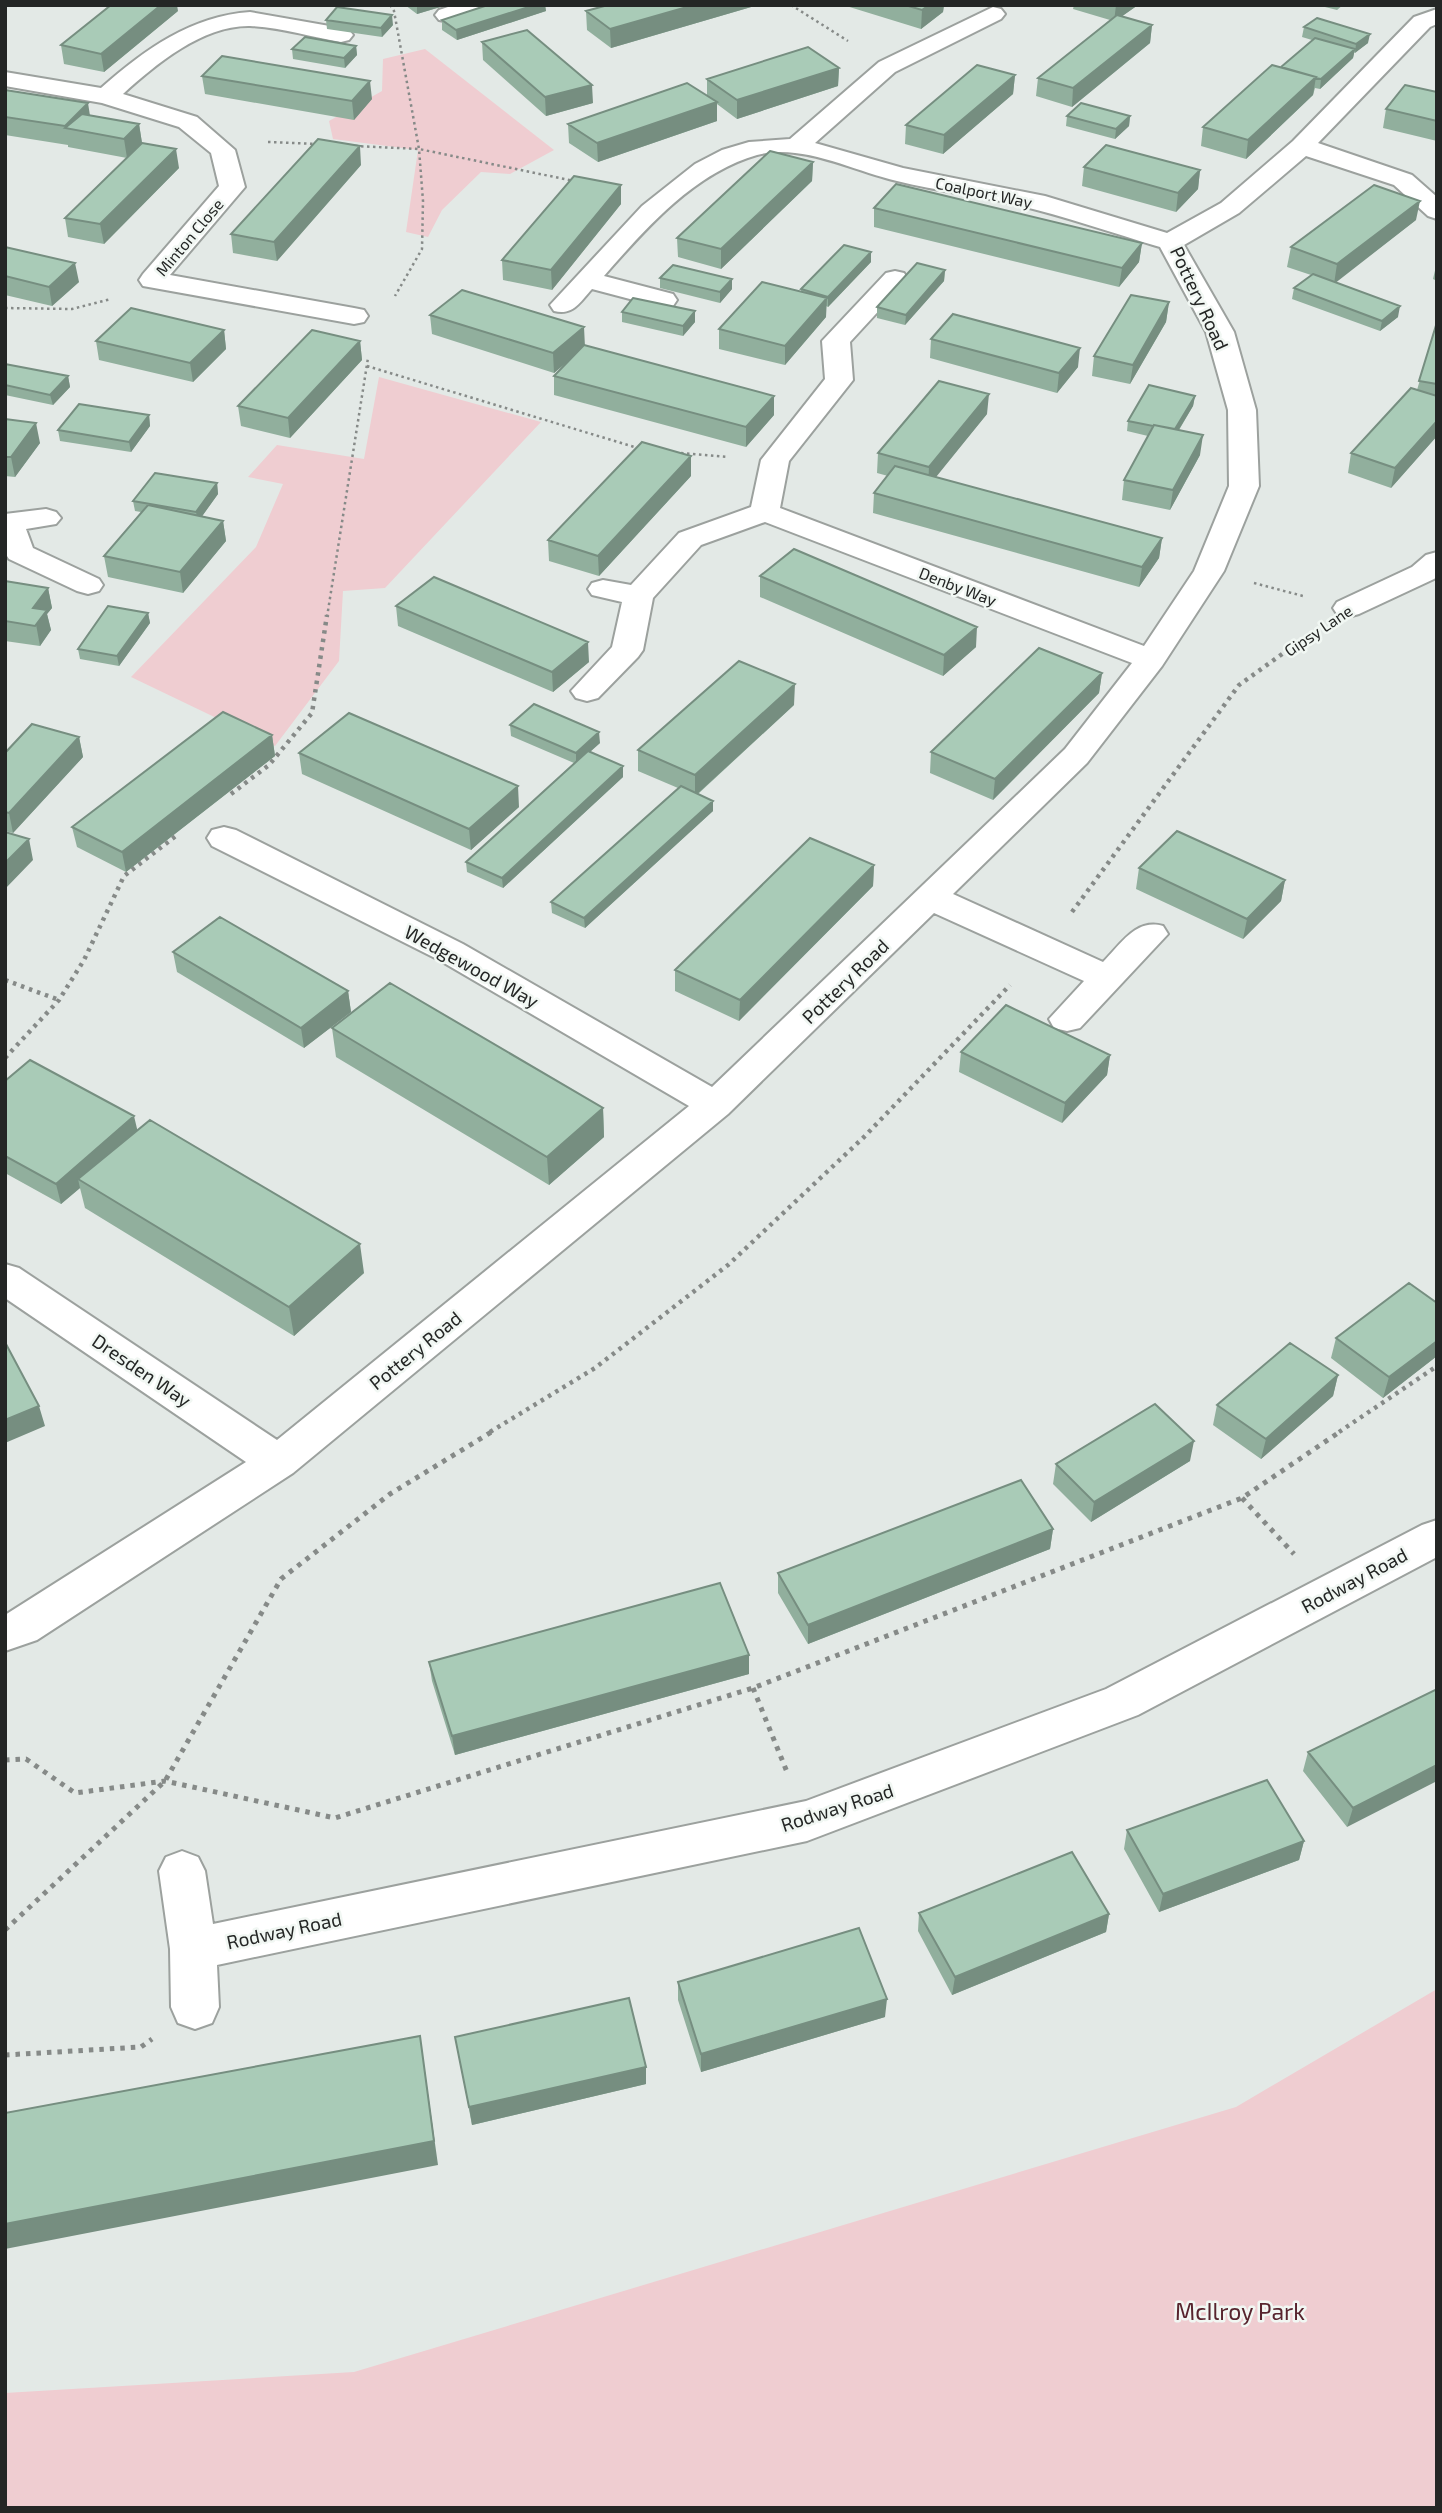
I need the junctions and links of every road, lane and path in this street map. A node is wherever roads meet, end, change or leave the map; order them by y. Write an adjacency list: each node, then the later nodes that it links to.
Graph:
1 (390, 5): 15 (path)
2 (478, 5): 5 (street)
3 (791, 5): 8 (path)
4 (993, 14): 8 (street)
5 (447, 15)
6 (1437, 16): 14 (street, Pottery Road)
7 (341, 35): 10 (street)
8 (887, 67): 13 (street)
9 (5, 79): 10 (street)
10 (106, 96): 16 (street)
11 (323, 145): 16 (path)
12 (350, 146): 15 (path)
13 (796, 146): 18 (street, Coalport Way); 20 (street, Coalport Way)
14 (1302, 146): 19 (street); 20 (street, Pottery Road)
15 (419, 149): 17 (path); 25 (path)
16 (223, 150): 23 (street, Minton Close)
17 (641, 186): 18 (street)
18 (673, 193): 21 (street, Coalport Way)
19 (1432, 207)
20 (1170, 242): 38 (street, Pottery Road)
21 (586, 279): 24 (street); 26 (street, Coalport Way)
22 (895, 279): 33 (street)
23 (152, 280): 27 (path); 28 (street, Minton Close)
24 (664, 300)
25 (390, 304)
26 (563, 305)
27 (5, 309)
28 (354, 316)
29 (369, 350): 30 (path)
30 (367, 366): 31 (path); 45 (path)
31 (648, 451)
32 (673, 453): 33 (path)
33 (775, 460): 34 (street)
34 (765, 513): 41 (street); 43 (street, Denby Way)
35 (46, 519): 36 (street)
36 (6, 522): 39 (street)
37 (1437, 561): 42 (street, Gipsy Lane)
38 (1209, 571): 42 (path); 43 (street, Pottery Road)
39 (88, 585)
40 (603, 589): 41 (street)
41 (638, 596): 44 (street)
42 (1348, 608): 50 (path, Gipsy Lane)
43 (1151, 659): 48 (street, Pottery Road)
44 (587, 691)
45 (226, 798)
46 (184, 830): 53 (path)
47 (225, 838): 56 (street, Wedgewood Way)
48 (932, 898): 50 (street); 56 (street, Pottery Road)
49 (1151, 934): 51 (street)
50 (1042, 950): 51 (street); 66 (path, Gipsy Lane)
51 (1106, 977): 54 (street)
52 (5, 980): 53 (path)
53 (59, 1000): 55 (path)
54 (1067, 1019)
55 (5, 1058)
56 (715, 1105): 59 (street, Pottery Road)
57 (5, 1278): 59 (street, Dresden Way)
58 (1437, 1366): 60 (path)
59 (278, 1462): 63 (street, Pottery Road)
60 (1242, 1498): 62 (path); 64 (path)
61 (1437, 1537): 62 (street, Rodway Road)
62 (1330, 1593): 67 (street, Rodway Road)
63 (5, 1633)
64 (753, 1688): 66 (path); 67 (path)
65 (5, 1760): 66 (path)
66 (165, 1782): 69 (path, Gipsy Lane)
67 (807, 1821): 70 (street, Rodway Road)
68 (182, 1871): 70 (street)
69 (5, 1930)
70 (193, 1949): 71 (street)
71 (195, 2007): 72 (path)
72 (5, 2055)

